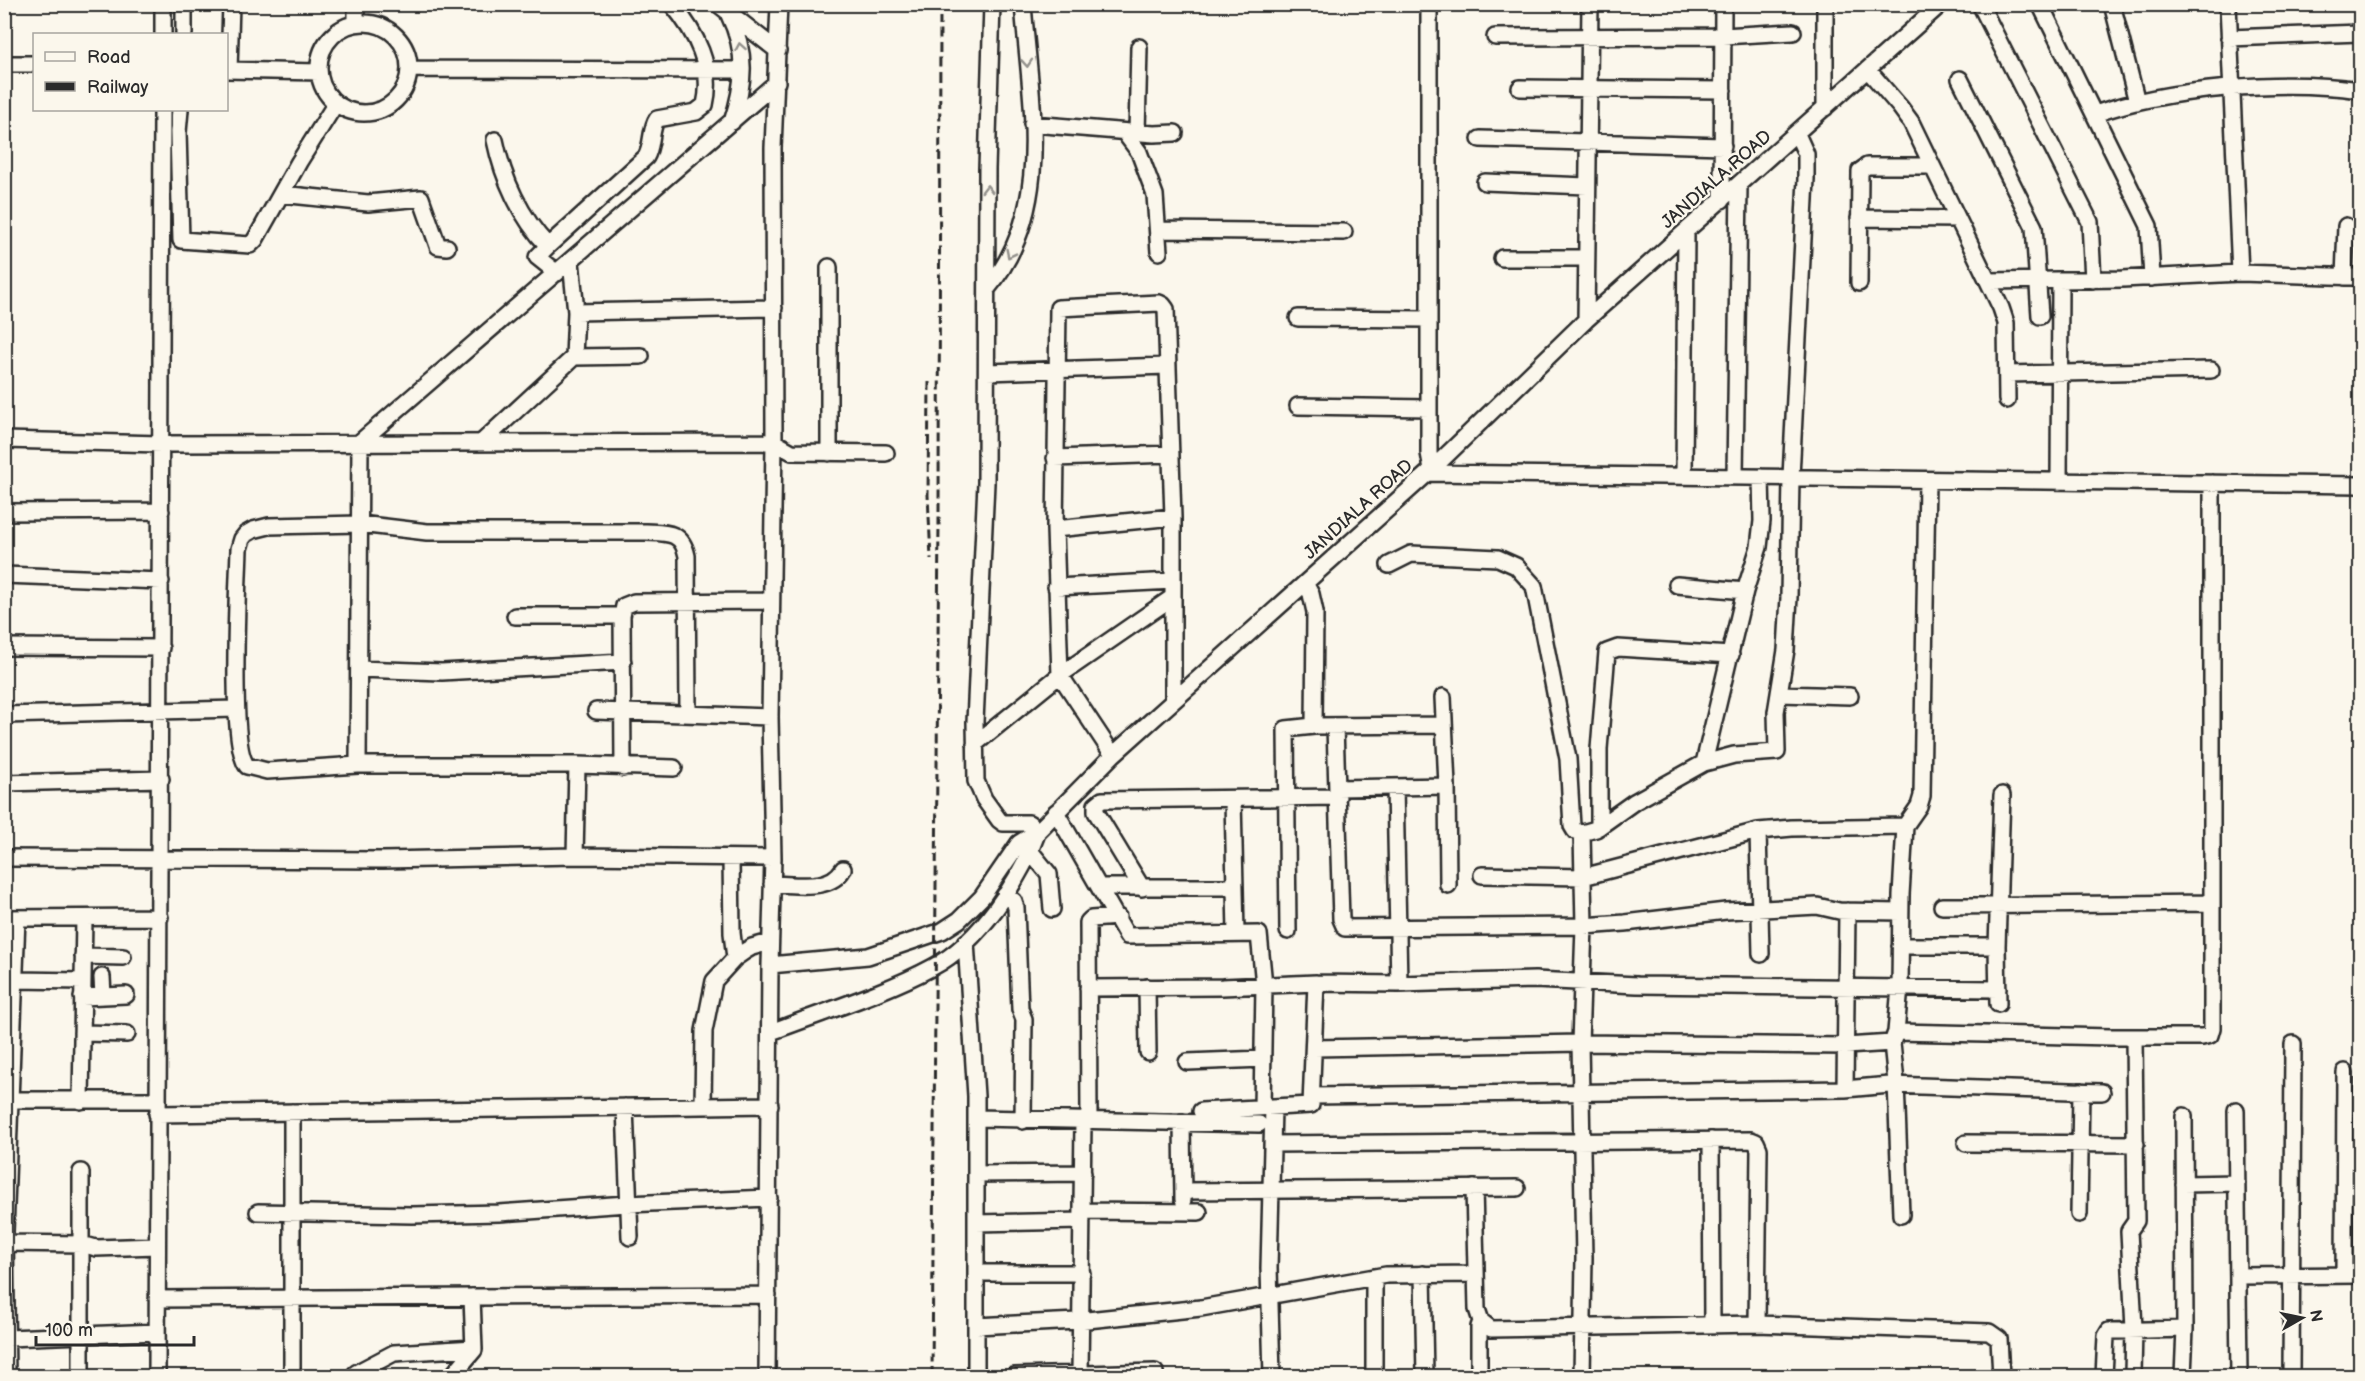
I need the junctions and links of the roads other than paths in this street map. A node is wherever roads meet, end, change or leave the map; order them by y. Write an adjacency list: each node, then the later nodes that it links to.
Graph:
1 (163, 4): 21 (street)
2 (184, 4): 22 (street)
3 (231, 4): 33 (street)
4 (356, 4): 19 (street)
5 (672, 4): 34 (street)
6 (779, 4): 29 (street)
7 (992, 4): 89 (street, one-way to 7)
8 (1023, 4): 52 (street, one-way to 52)
9 (1429, 4): 94 (street)
10 (1590, 4): 26 (street)
11 (1724, 4): 24 (street)
12 (1825, 4): 47 (street)
13 (1941, 4): 36 (street, JANDIALA ROAD)
14 (1980, 4): 86 (street)
15 (2040, 4): 50 (street)
16 (2112, 4): 45 (street)
17 (2228, 4): 27 (street)
18 (723, 10): 29 (street); 35 (street, one-way to 18)
19 (356, 23): 32 (street); 37 (street)
20 (1793, 32): 24 (street)
21 (163, 33)
22 (184, 33)
23 (2361, 33): 27 (street)
24 (1723, 36): 26 (street); 43 (street)
25 (1495, 37): 26 (street)
26 (1589, 37): 42 (street)
27 (2229, 38): 41 (street)
28 (1139, 47): 53 (street)
29 (778, 51): 39 (street)
30 (4, 64): 31 (street)
31 (33, 64)
32 (410, 69): 34 (street); 46 (street)
33 (228, 70): 37 (street)
34 (705, 70): 35 (street); 72 (street)
35 (742, 70): 51 (street)
36 (1868, 70): 47 (street, JANDIALA ROAD); 60 (street)
37 (319, 72): 46 (street)
38 (1960, 79): 84 (street)
39 (777, 82): 51 (street); 90 (street)
40 (1520, 88): 42 (street)
41 (2232, 88): 44 (street); 45 (street); 80 (street)
42 (1588, 89): 43 (street); 58 (street)
43 (1723, 90): 59 (street)
44 (2361, 90)
45 (2137, 102): 50 (street)
46 (336, 103): 64 (street)
47 (1825, 108): 55 (street, JANDIALA ROAD)
48 (162, 111): 111 (street)
49 (180, 111): 64 (street)
50 (2095, 114): 83 (street)
51 (732, 122): 77 (street)
52 (1032, 124): 53 (street); 89 (street, one-way to 89)
53 (1130, 132): 54 (street); 69 (street)
54 (1175, 133)
55 (1797, 134): 62 (street, JANDIALA ROAD); 120 (street)
56 (1480, 139): 58 (street)
57 (495, 140): 72 (street)
58 (1587, 142): 59 (street); 63 (street)
59 (1723, 146): 65 (street)
60 (1932, 166): 66 (street); 67 (street)
61 (1485, 182): 63 (street)
62 (1739, 185): 65 (street, JANDIALA ROAD); 118 (street)
63 (1587, 186): 76 (street)
64 (281, 194): 73 (street)
65 (1722, 200): 70 (street, JANDIALA ROAD)
66 (1859, 218): 67 (street); 88 (street)
67 (1958, 219): 87 (street)
68 (2346, 226): 81 (street)
69 (1158, 230): 71 (street); 74 (street)
70 (1686, 231): 95 (street, JANDIALA ROAD); 117 (street)
71 (1344, 232)
72 (548, 246): 79 (street)
73 (447, 247)
74 (1159, 252)
75 (1502, 258): 76 (street)
76 (1586, 258): 95 (street)
77 (571, 261): 79 (street); 91 (street)
78 (829, 267): 112 (street)
79 (557, 273): 108 (street)
80 (2240, 273): 81 (street); 83 (street)
81 (2344, 277): 82 (street)
82 (2361, 277)
83 (2152, 278): 86 (street)
84 (2038, 280): 85 (street); 87 (street); 92 (street)
85 (2060, 280): 86 (street); 102 (street)
86 (2093, 280)
87 (1988, 281): 103 (street)
88 (1858, 282)
89 (987, 289): 101 (street)
90 (774, 308): 91 (street); 110 (street)
91 (576, 312): 97 (street)
92 (2040, 316)
93 (1298, 318): 94 (street)
94 (1429, 319): 106 (street)
95 (1586, 320): 116 (street, JANDIALA ROAD)
96 (641, 356): 97 (street)
97 (574, 357): 109 (street)
98 (1167, 366): 100 (street); 100 (street); 114 (street)
99 (2211, 370): 102 (street)
100 (1057, 371): 101 (street); 115 (street)
101 (987, 372): 163 (street)
102 (2059, 373): 103 (street); 122 (street)
103 (2007, 374): 104 (street)
104 (2007, 400)
105 (1298, 406): 106 (street)
106 (1429, 408): 116 (street)
107 (4, 440): 111 (street)
108 (360, 442): 109 (street); 111 (street); 128 (street)
109 (482, 442): 110 (street)
110 (774, 442): 112 (street); 139 (street)
111 (161, 444): 125 (street)
112 (829, 453): 113 (street)
113 (886, 453)
114 (1171, 454): 115 (street); 127 (street)
115 (1055, 458): 129 (street)
116 (1430, 471): 117 (street); 134 (street, JANDIALA ROAD)
117 (1683, 476): 118 (street)
118 (1736, 476): 119 (street)
119 (1761, 477): 120 (street); 137 (street)
120 (1791, 477): 121 (street); 149 (street)
121 (1927, 480): 122 (street); 179 (street)
122 (2059, 482): 123 (street)
123 (2212, 483): 124 (street); 199 (street)
124 (2361, 485)
125 (161, 510): 126 (street); 133 (street)
126 (4, 512)
127 (1173, 517): 129 (street); 132 (street)
128 (360, 524): 140 (street); 147 (street); 153 (street)
129 (1055, 529): 136 (street)
130 (1389, 565): 183 (street)
131 (4, 574): 133 (street)
132 (1173, 580): 136 (street); 138 (street)
133 (161, 581): 144 (street)
134 (1305, 583): 152 (street, JANDIALA ROAD); 161 (street)
135 (1677, 585): 137 (street)
136 (1056, 587): 148 (street)
137 (1745, 591): 145 (street)
138 (1173, 597): 148 (street); 152 (street)
139 (771, 601): 140 (street); 159 (street)
140 (686, 602): 142 (street); 157 (street)
141 (515, 616): 142 (street)
142 (622, 616): 146 (street)
143 (4, 647): 144 (street)
144 (161, 648): 154 (street)
145 (1731, 655): 165 (street); 180 (street)
146 (622, 662): 147 (street); 156 (street)
147 (359, 669): 166 (street)
148 (1060, 675): 163 (street); 164 (street)
149 (1780, 694): 150 (street); 165 (street)
150 (1850, 696)
151 (1443, 697): 160 (street)
152 (1173, 701): 164 (street, JANDIALA ROAD)
153 (236, 709): 154 (street); 166 (street)
154 (161, 711): 158 (street); 170 (street)
155 (596, 711): 156 (street)
156 (623, 712): 157 (street); 168 (street)
157 (688, 714): 159 (street)
158 (4, 715)
159 (770, 717): 188 (street)
160 (1444, 725): 162 (street); 172 (street)
161 (1314, 726): 162 (street); 176 (street)
162 (1335, 726): 174 (street)
163 (975, 744): 181 (street)
164 (1113, 755): 178 (street, JANDIALA ROAD)
165 (1704, 763): 180 (street)
166 (358, 765): 167 (street)
167 (577, 765): 168 (street); 185 (street)
168 (623, 768): 169 (street)
169 (674, 768)
170 (161, 779): 171 (street); 187 (street)
171 (4, 783)
172 (1447, 786): 173 (street); 194 (street)
173 (1395, 787): 174 (street); 211 (street)
174 (1338, 792): 176 (street); 211 (street)
175 (2002, 795): 200 (street)
176 (1286, 798): 177 (street); 212 (street)
177 (1233, 799): 196 (street); 197 (street)
178 (1056, 812): 181 (street, JANDIALA ROAD); 195 (street)
179 (1905, 826): 182 (street); 205 (street)
180 (1599, 827): 183 (street)
181 (1038, 831): 184 (street); 222 (street, JANDIALA ROAD)
182 (1758, 831): 192 (street); 203 (street)
183 (1582, 833): 192 (street)
184 (1030, 852): 198 (street); 202 (street)
185 (575, 856): 187 (street); 189 (street)
186 (4, 858): 187 (street)
187 (160, 858): 206 (street)
188 (773, 858): 189 (street); 193 (street)
189 (731, 859): 221 (street)
190 (843, 869): 193 (street)
191 (1482, 875): 192 (street)
192 (1583, 877): 210 (street)
193 (772, 884): 214 (street)
194 (1448, 885)
195 (1101, 887): 197 (street); 207 (street)
196 (1235, 887): 197 (street); 213 (street)
197 (1143, 888)
198 (1005, 895): 215 (street); 268 (street)
199 (2211, 903): 200 (street); 240 (street)
200 (1998, 904): 201 (street); 217 (street)
201 (1942, 906)
202 (1052, 909)
203 (1760, 910): 204 (street); 210 (street); 218 (street)
204 (1847, 912): 205 (street); 230 (street)
205 (1900, 912): 216 (street)
206 (160, 917): 209 (street); 260 (street)
207 (1118, 917): 213 (street); 233 (street)
208 (11, 918): 209 (street); 224 (street)
209 (84, 918): 219 (street)
210 (1584, 926): 211 (street); 227 (street)
211 (1398, 927): 228 (street)
212 (1288, 931)
213 (1236, 934): 229 (street)
214 (770, 942): 221 (street); 222 (street)
215 (966, 942): 237 (street); 267 (street)
216 (1900, 946): 217 (street); 232 (street)
217 (1997, 946): 232 (street)
218 (1761, 954)
219 (83, 956): 220 (street); 225 (street)
220 (123, 957)
221 (735, 958): 259 (street)
222 (770, 965): 237 (street)
223 (102, 977): 235 (street)
224 (15, 980): 225 (street); 256 (street)
225 (83, 981): 236 (street)
226 (1316, 983): 228 (street); 229 (street); 245 (street)
227 (1582, 983): 228 (street); 230 (street); 242 (street)
228 (1399, 984)
229 (1264, 985): 231 (street); 247 (street)
230 (1846, 986): 232 (street); 244 (street)
231 (1147, 987): 233 (street); 246 (street)
232 (1900, 987): 241 (street)
233 (1088, 988): 269 (street)
234 (126, 995): 235 (street)
235 (103, 996): 236 (street)
236 (82, 997): 238 (street)
237 (771, 1032): 258 (street)
238 (82, 1033): 239 (street); 257 (street)
239 (127, 1034)
240 (2134, 1037): 241 (street); 277 (street)
241 (1894, 1038): 244 (street); 250 (street)
242 (1580, 1043): 244 (street); 245 (street); 253 (street)
243 (2293, 1044): 306 (street)
244 (1846, 1046): 251 (street)
245 (1314, 1048): 255 (street)
246 (1148, 1052)
247 (1263, 1059): 248 (street); 262 (street)
248 (1187, 1062)
249 (2345, 1072): 307 (street)
250 (1896, 1085): 251 (street); 252 (street); 295 (street)
251 (1845, 1089): 253 (street)
252 (2081, 1091): 254 (street); 275 (street)
253 (1582, 1092): 255 (street); 273 (street)
254 (2102, 1092)
255 (1313, 1096): 262 (street)
256 (10, 1100): 257 (street); 278 (street)
257 (81, 1101): 260 (street)
258 (770, 1105): 259 (street); 288 (street)
259 (703, 1106): 261 (street)
260 (157, 1107): 265 (street); 301 (street)
261 (625, 1107): 265 (street); 289 (street)
262 (1267, 1108): 264 (street); 276 (street)
263 (2236, 1110): 282 (street)
264 (1201, 1111)
265 (292, 1112): 291 (street)
266 (2184, 1116): 283 (street)
267 (976, 1118): 268 (street); 281 (street)
268 (1023, 1120): 269 (street)
269 (1086, 1121): 270 (street); 280 (street)
270 (1182, 1122): 271 (street); 286 (street)
271 (1259, 1124)
272 (1711, 1140): 273 (street); 318 (street); 319 (street)
273 (1583, 1141): 276 (street); 321 (street)
274 (1966, 1143): 275 (street)
275 (2080, 1143): 277 (street); 294 (street)
276 (1272, 1144): 287 (street)
277 (2136, 1144): 322 (street)
278 (6, 1151): 299 (street)
279 (81, 1172): 300 (street)
280 (1083, 1173): 281 (street); 296 (street)
281 (976, 1174): 297 (street)
282 (2237, 1183): 283 (street); 309 (street)
283 (2184, 1184): 323 (street)
284 (1474, 1188): 285 (street); 287 (street); 305 (street)
285 (1517, 1188)
286 (1183, 1191): 287 (street); 292 (street)
287 (1271, 1191): 311 (street)
288 (769, 1198): 289 (street); 312 (street)
289 (627, 1204): 291 (street); 298 (street)
290 (258, 1212): 291 (street)
291 (292, 1212): 315 (street)
292 (1182, 1212): 293 (street); 296 (street)
293 (1199, 1212)
294 (2079, 1214)
295 (1901, 1215)
296 (1082, 1216): 297 (street); 303 (street)
297 (976, 1223): 302 (street)
298 (630, 1237)
299 (5, 1243): 300 (street); 325 (street)
300 (82, 1244): 301 (street); 326 (street)
301 (157, 1246): 314 (street)
302 (976, 1273): 303 (street); 320 (street)
303 (1082, 1273): 316 (street)
304 (1423, 1274): 305 (street); 310 (street); 342 (street)
305 (1476, 1274): 317 (street)
306 (2292, 1275): 307 (street); 309 (street); 349 (street)
307 (2344, 1275): 308 (street)
308 (2361, 1275)
309 (2239, 1276): 348 (street)
310 (1374, 1277): 311 (street); 341 (street)
311 (1270, 1294): 316 (street); 340 (street)
312 (768, 1295): 313 (street); 337 (street)
313 (472, 1297): 315 (street); 327 (street)
314 (157, 1299): 315 (street); 324 (street)
315 (292, 1299): 335 (street)
316 (1082, 1320): 320 (street); 330 (street)
317 (1481, 1321): 321 (street); 343 (street)
318 (1756, 1324): 319 (street); 345 (street)
319 (1712, 1325): 321 (street)
320 (976, 1326): 338 (street)
321 (1582, 1327): 344 (street)
322 (2134, 1329): 323 (street); 331 (street); 346 (street)
323 (2185, 1329): 347 (street)
324 (157, 1332): 326 (street); 334 (street)
325 (7, 1334): 326 (street); 332 (street)
326 (82, 1335): 333 (street)
327 (474, 1348): 329 (street); 336 (street)
328 (1155, 1372): 330 (street)
329 (356, 1373)
330 (1080, 1374): 339 (street)
331 (2133, 1374)
332 (7, 1377)
333 (81, 1377)
334 (157, 1377)
335 (292, 1377)
336 (452, 1377)
337 (767, 1377)
338 (976, 1377)
339 (1014, 1377)
340 (1272, 1377)
341 (1374, 1377)
342 (1425, 1377)
343 (1479, 1377)
344 (1582, 1377)
345 (2001, 1377)
346 (2104, 1377)
347 (2183, 1377)
348 (2239, 1377)
349 (2291, 1377)

